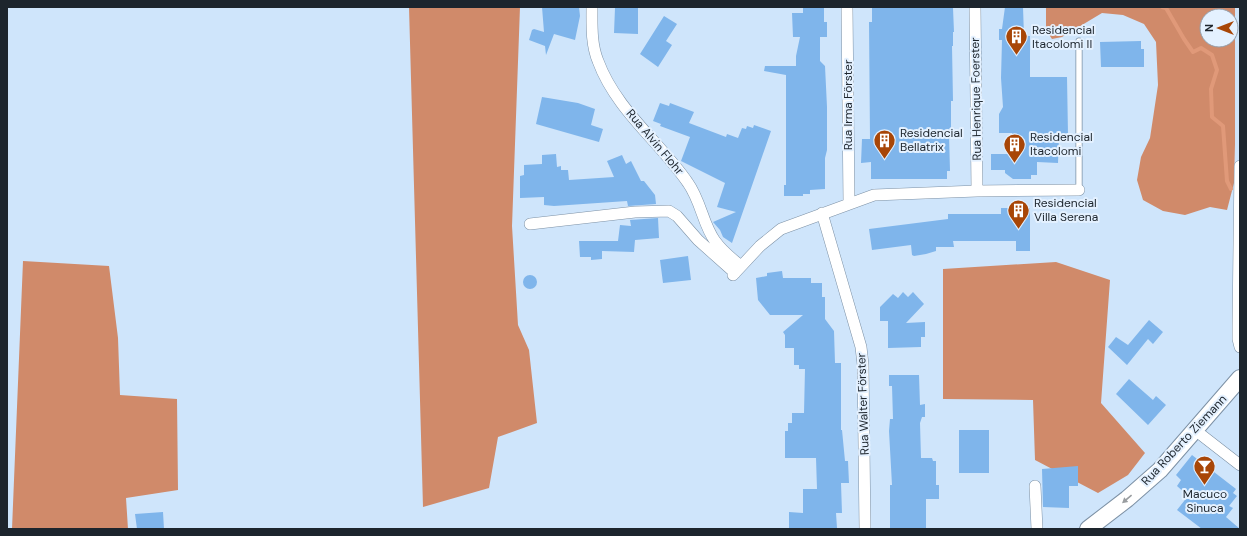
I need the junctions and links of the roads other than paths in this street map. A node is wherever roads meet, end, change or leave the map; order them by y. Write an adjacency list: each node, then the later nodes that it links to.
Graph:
1 (592, 7): 11 (street, Rua Alvin Flohr)
2 (847, 7): 8 (street, Rua Irma Förster)
3 (975, 7): 7 (street, Rua Henrique Foerster)
4 (1079, 42): 6 (lane)
5 (1240, 166): 12 (street)
6 (1079, 190): 7 (street)
7 (977, 191): 8 (street)
8 (849, 204): 9 (street)
9 (822, 213): 11 (street); 17 (street, Rua Walter Förster)
10 (530, 224): 11 (street)
11 (737, 272)
12 (1240, 347)
13 (1240, 378): 14 (main road, Rua Roberto Ziemann)
14 (1195, 430): 15 (street); 19 (main road, Rua Roberto Ziemann, one-way to 19)
15 (1240, 465)
16 (1035, 486): 18 (street)
17 (865, 529)
18 (1037, 529)
19 (1088, 529)

